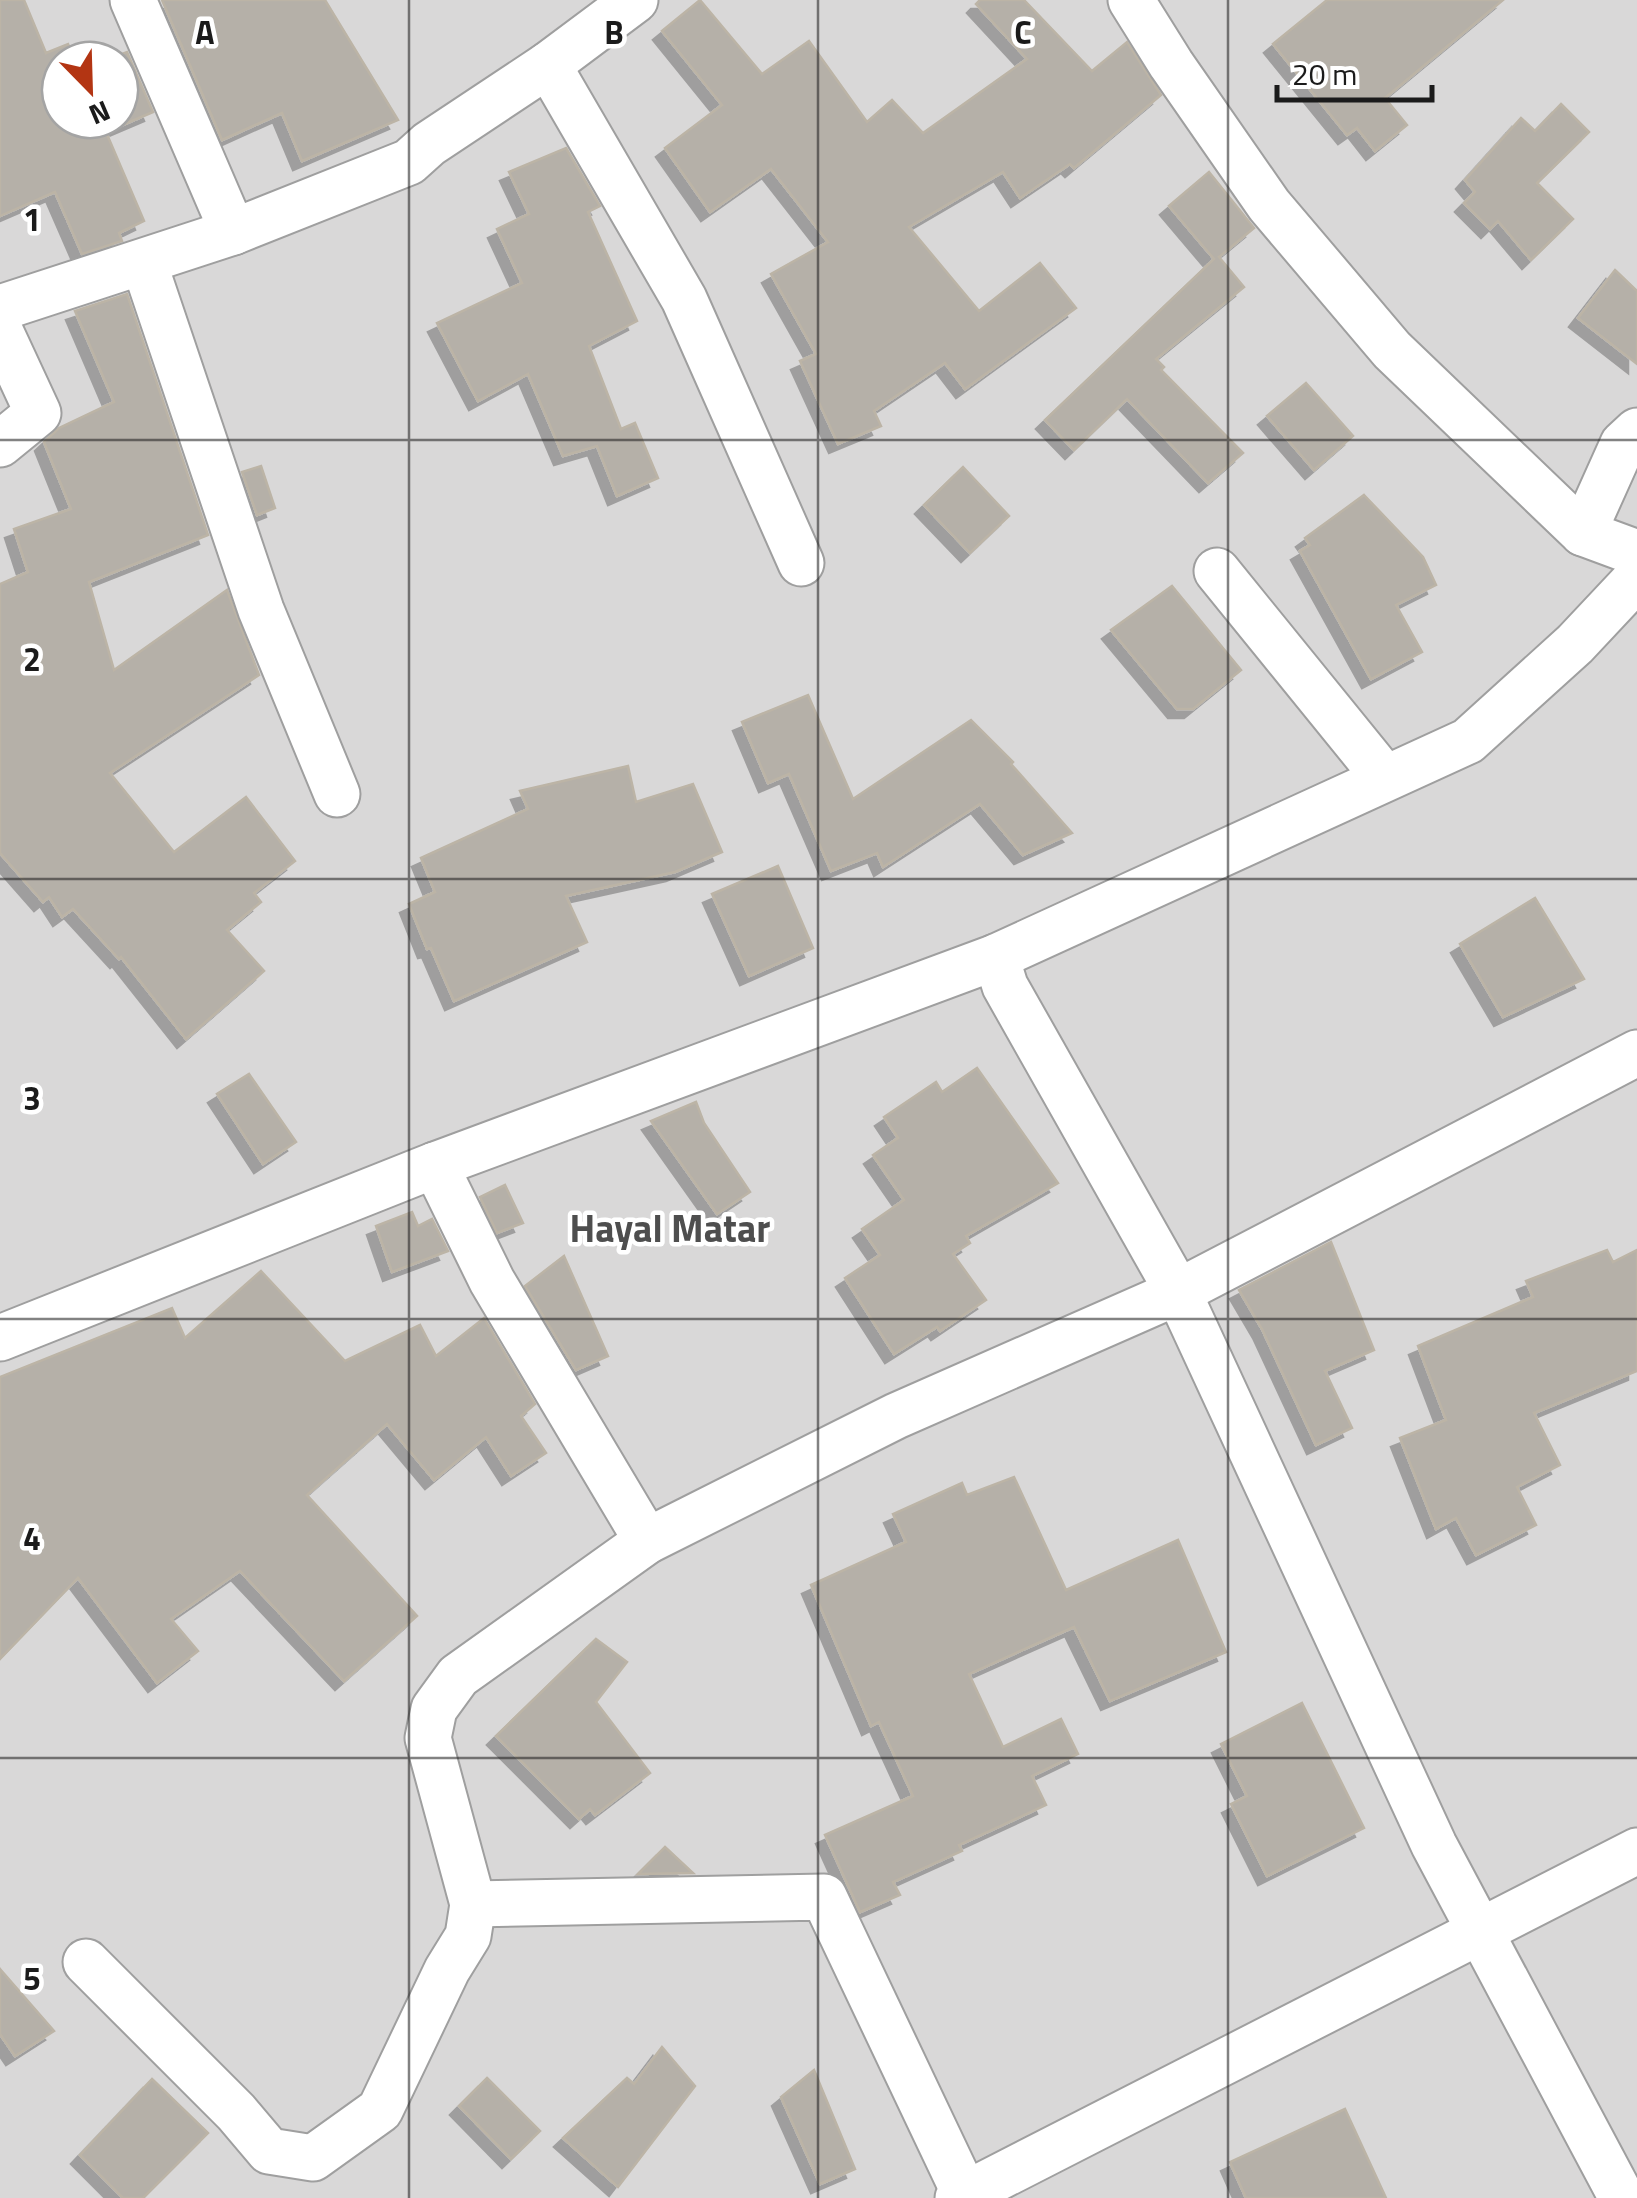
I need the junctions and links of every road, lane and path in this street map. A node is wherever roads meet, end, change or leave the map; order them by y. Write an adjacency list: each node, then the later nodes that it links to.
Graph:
1 (134, 0): 5 (street)
2 (635, 0): 4 (street)
3 (1131, 0): 11 (street)
4 (548, 64): 5 (street); 13 (street)
5 (233, 232): 6 (street)
6 (144, 263): 7 (street); 17 (street)
7 (0, 308)
8 (0, 331): 10 (street)
9 (1637, 431): 11 (street)
10 (0, 444)
11 (1583, 533): 12 (street)
12 (1637, 553)
13 (800, 563)
14 (1216, 572): 16 (street)
15 (1637, 578): 16 (street)
16 (1385, 778): 18 (street)
17 (337, 794)
18 (996, 957): 20 (street); 21 (street)
19 (1637, 1054): 21 (street)
20 (435, 1165): 22 (street); 23 (street)
21 (1178, 1292): 23 (street); 26 (street)
22 (0, 1338)
23 (647, 1542): 25 (street)
24 (1637, 1850): 26 (street)
25 (473, 1904): 27 (street); 28 (street)
26 (1482, 1931): 28 (street); 29 (street)
27 (86, 1962)
28 (962, 2196)
29 (1622, 2198)

